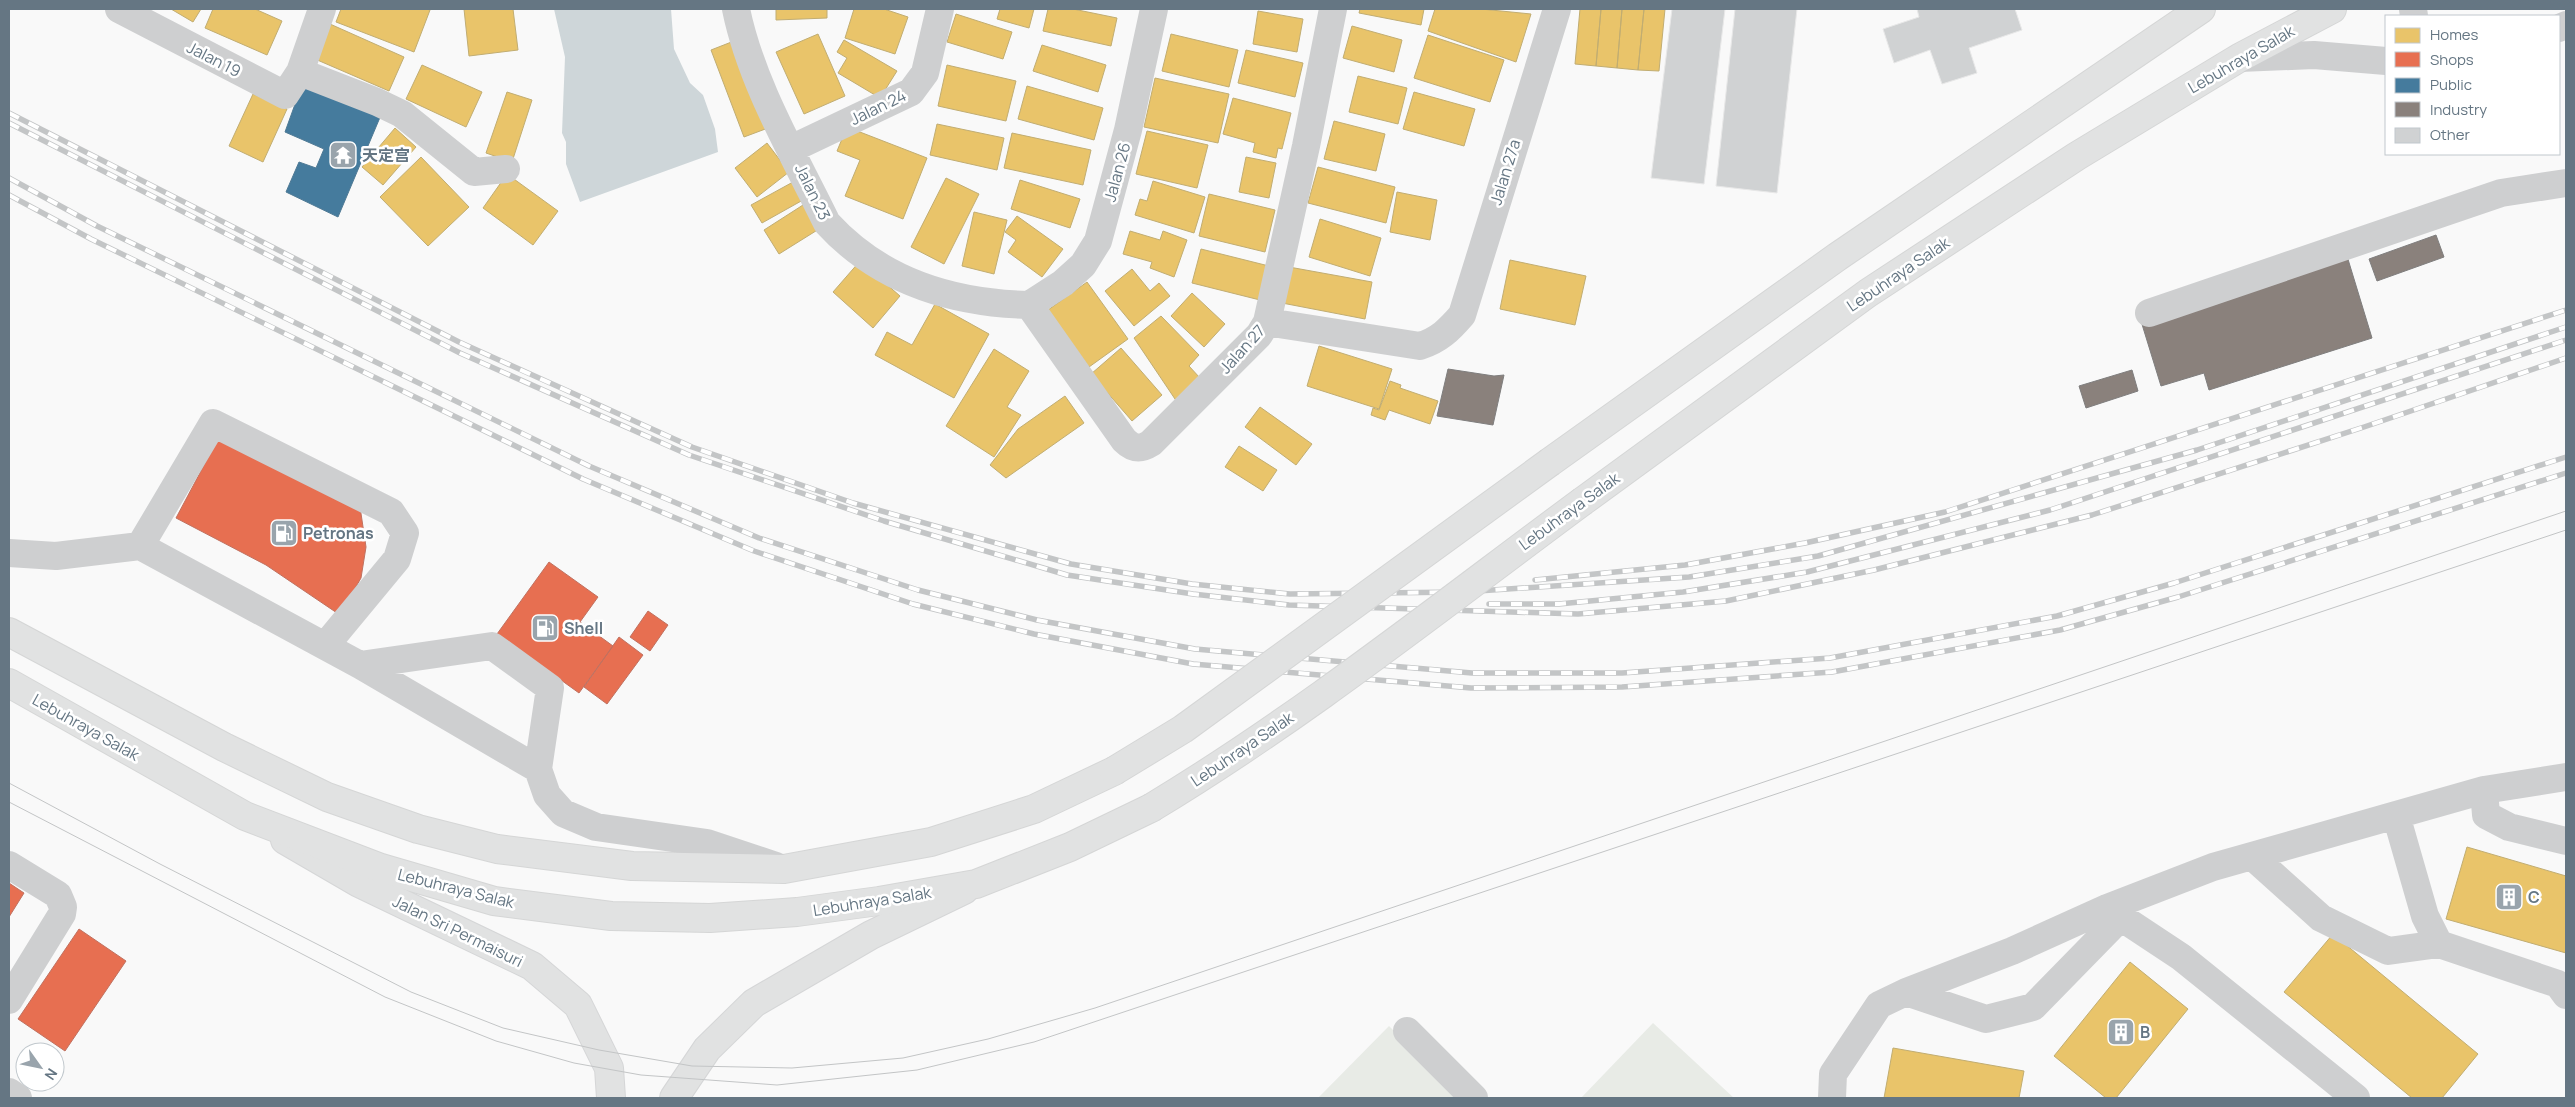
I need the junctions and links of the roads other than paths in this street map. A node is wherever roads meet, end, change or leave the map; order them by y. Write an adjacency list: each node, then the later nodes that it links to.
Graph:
1 (119, 9): 12 (street, Jalan 19)
2 (322, 9): 12 (street)
3 (736, 9): 13 (street, Jalan 23)
4 (940, 9): 13 (street, Jalan 24)
5 (1154, 9): 16 (street, Jalan 26)
6 (1333, 9): 18 (street, Jalan 27)
7 (1557, 9): 18 (street, Jalan 27a)
8 (2201, 9): 33 (main road, bridge)
9 (2332, 9): 10 (main road, Lebuhraya Salak)
10 (2239, 58): 11 (street); 34 (main road, Lebuhraya Salak, bridge)
11 (2385, 61)
12 (300, 72): 14 (street)
13 (791, 148): 16 (street, Jalan 23)
14 (506, 169)
15 (2566, 183): 17 (street)
16 (1029, 305): 18 (street, Jalan 27)
17 (2149, 312)
18 (1267, 322)
19 (140, 546): 20 (street); 22 (street); 22 (street)
20 (9, 553)
21 (9, 632): 33 (main road)
22 (325, 646): 23 (street)
23 (360, 666): 25 (street); 25 (street)
24 (9, 683): 29 (main road, Lebuhraya Salak)
25 (538, 769): 33 (street)
26 (2566, 777): 27 (street)
27 (2484, 790): 28 (street); 30 (street)
28 (2396, 815): 31 (street); 36 (street)
29 (245, 816): 34 (main road, Lebuhraya Salak); 43 (main road, Jalan Sri Permaisuri)
30 (2566, 841)
31 (2252, 856): 35 (street); 36 (street)
32 (9, 865): 39 (street)
33 (784, 869)
34 (976, 884): 44 (main road)
35 (2114, 913): 37 (street); 37 (street); 47 (street)
36 (2438, 944): 38 (street)
37 (1906, 992): 46 (street)
38 (2566, 994)
39 (9, 1000)
40 (1407, 1031): 45 (street)
41 (9, 1092): 42 (street)
42 (18, 1098)
43 (611, 1098)
44 (674, 1098)
45 (1474, 1098)
46 (1832, 1098)
47 (2356, 1098)

